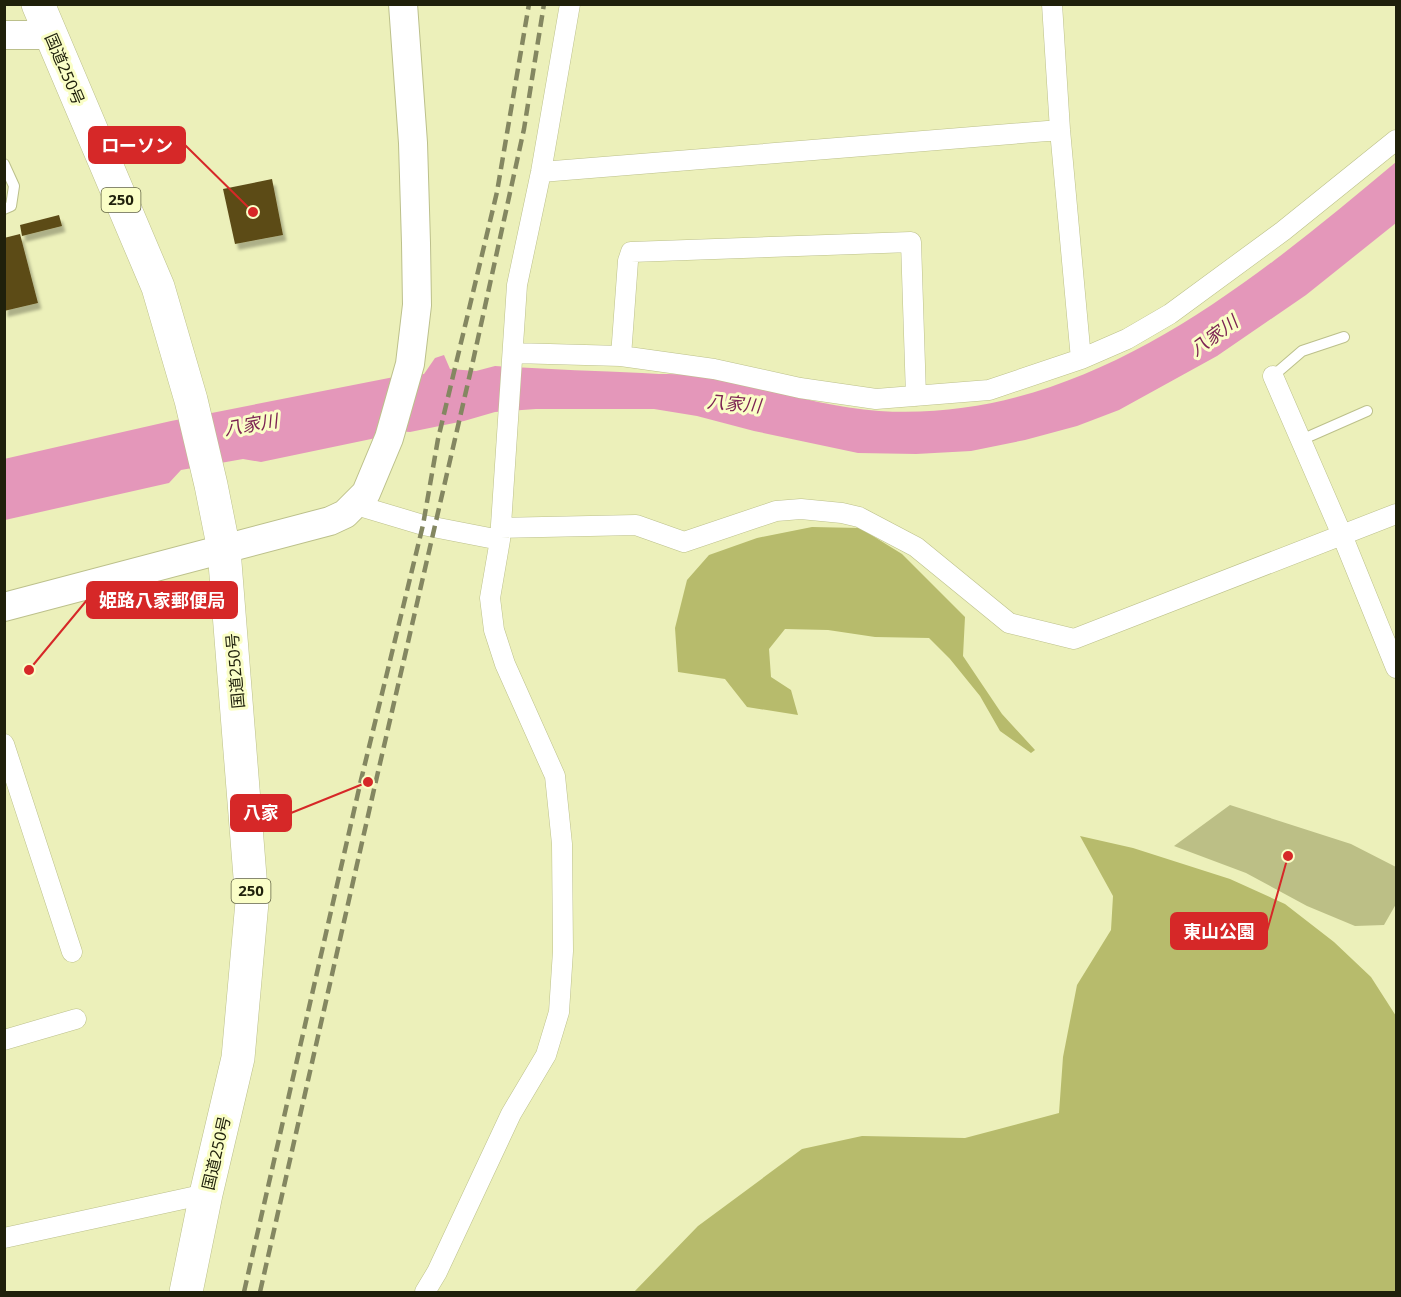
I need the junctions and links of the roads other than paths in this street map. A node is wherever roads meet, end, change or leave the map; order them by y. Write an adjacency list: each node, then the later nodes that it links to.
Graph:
1 (38, 4): 6 (highway, 国道250号 / 250)
2 (403, 4): 20 (street)
3 (570, 4): 10 (street)
4 (1052, 4): 7 (street)
5 (4, 35): 6 (street)
6 (51, 35): 24 (highway, 国道250号 / 250)
7 (1060, 130): 10 (street); 15 (street)
8 (1396, 140): 15 (street)
9 (4, 164): 11 (lane)
10 (541, 172): 13 (street)
11 (4, 209)
12 (1344, 337): 16 (lane)
13 (513, 353): 14 (street); 22 (street)
14 (621, 356): 17 (street); 17 (street)
15 (1081, 359): 17 (street)
16 (1273, 376): 19 (street)
17 (916, 396)
18 (1367, 411): 19 (lane)
19 (1301, 440): 23 (street)
20 (356, 505): 22 (street); 24 (street)
21 (1396, 514): 23 (street)
22 (500, 534): 23 (street); 34 (street)
23 (1342, 535): 26 (street)
24 (224, 550): 25 (street); 31 (highway, 国道250号 / 250)
25 (4, 607)
26 (1396, 669)
27 (4, 744): 28 (street)
28 (72, 952)
29 (76, 1019): 30 (street)
30 (4, 1040)
31 (206, 1194): 32 (street); 33 (highway, 国道250号 / 250)
32 (4, 1238)
33 (186, 1293)
34 (425, 1293)

